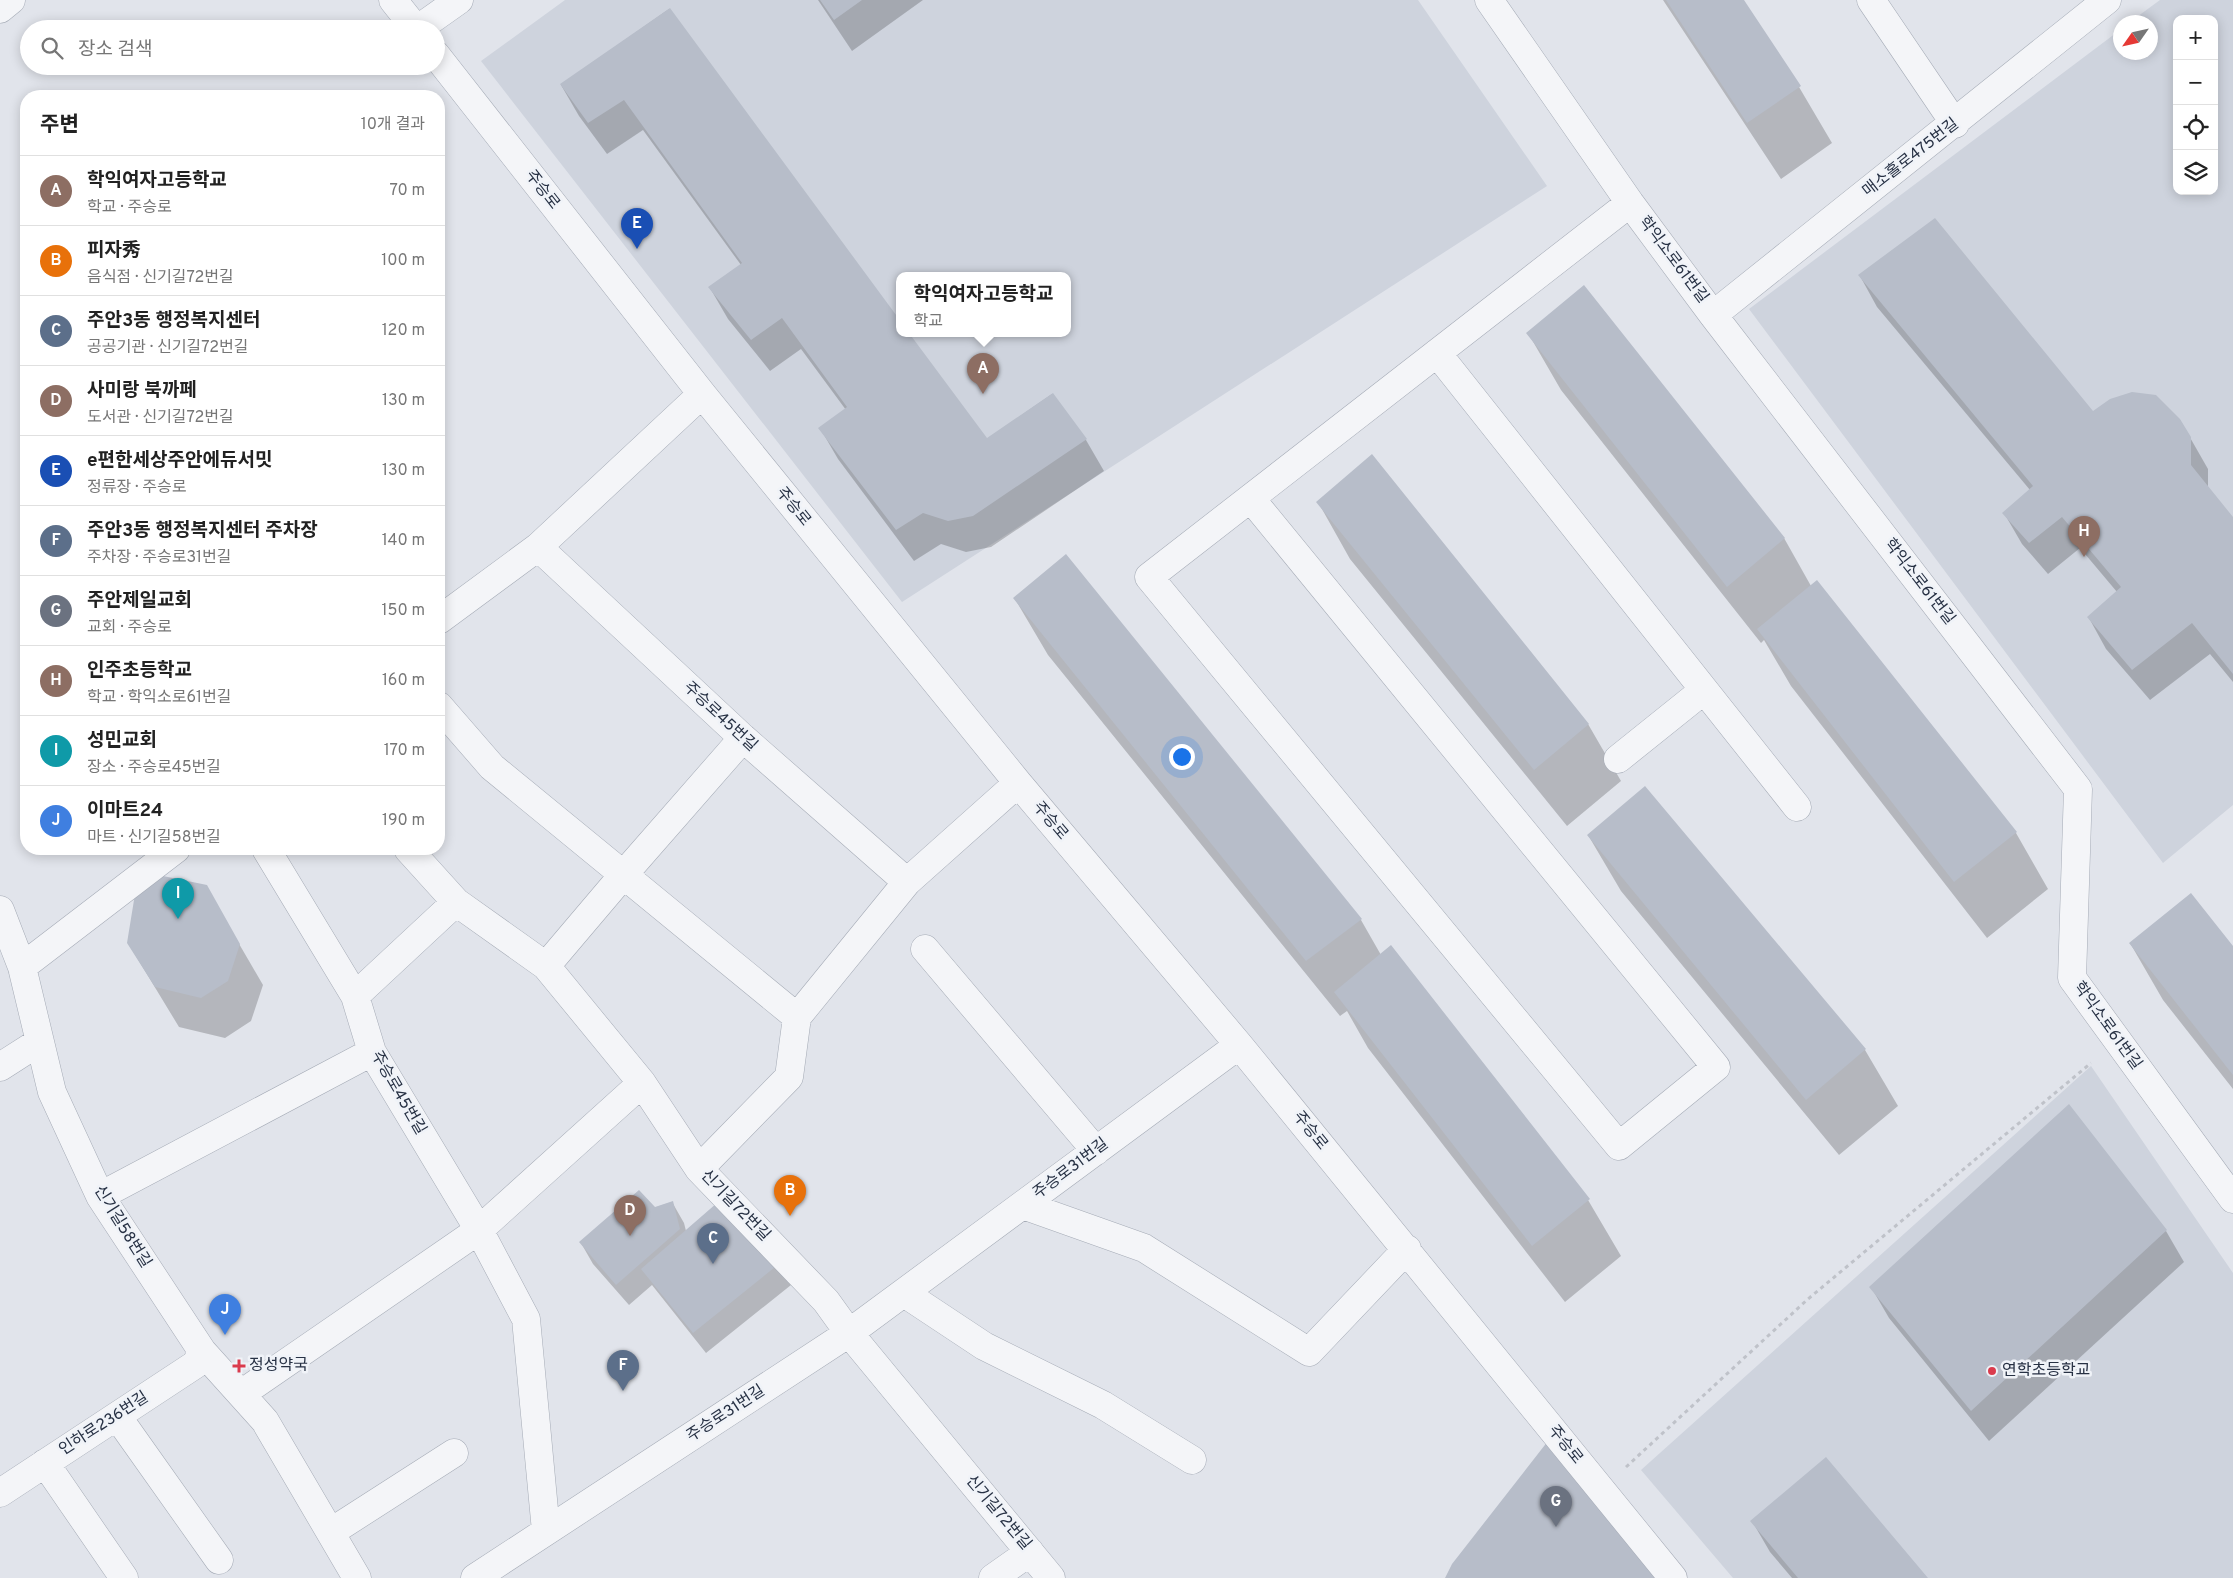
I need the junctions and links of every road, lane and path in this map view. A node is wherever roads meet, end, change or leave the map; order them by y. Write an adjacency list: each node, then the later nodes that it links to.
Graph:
1 (11, 0): 7 (street)
2 (393, 0): 8 (street)
3 (459, 0): 9 (street)
4 (1488, 0): 12 (street, 학익소로61번길)
5 (1872, 0): 11 (street)
6 (2107, 0): 11 (street, 매소홀로475번길)
7 (0, 9)
8 (410, 20)
9 (430, 20)
10 (445, 66): 15 (street, 주승로)
11 (1955, 124): 13 (street, 매소홀로475번길)
12 (1630, 203): 13 (street, 학익소로61번길); 14 (street)
13 (1714, 315): 37 (street, 학익소로61번길)
14 (1437, 353): 16 (street); 19 (street)
15 (702, 394): 17 (street); 23 (street, 주승로)
16 (1252, 500)
17 (538, 547): 18 (street); 21 (street, 주승로45번길)
18 (445, 616)
19 (1704, 690): 22 (street); 24 (street)
20 (445, 713): 28 (street)
21 (743, 738): 28 (street); 29 (street, 주승로45번길)
22 (1618, 759)
23 (1018, 783): 29 (street); 39 (street, 주승로)
24 (1797, 807)
25 (168, 855): 34 (street)
26 (270, 855): 35 (street, 주승로45번길)
27 (413, 855): 30 (street, 신기길72번길)
28 (624, 874): 33 (street); 36 (street)
29 (907, 882): 36 (street)
30 (456, 902): 33 (street, 신기길72번길); 35 (street)
31 (0, 910): 34 (street, 신기길58번길)
32 (925, 949): 43 (street)
33 (546, 966): 42 (street, 신기길72번길)
34 (22, 967): 38 (street, 신기길58번길)
35 (355, 996): 40 (street, 주승로45번길)
36 (797, 1017): 44 (street)
37 (2118, 1040): 46 (street, 학익소로61번길); 58 (path)
38 (40, 1042): 41 (street); 45 (street, 신기길58번길)
39 (1239, 1044): 43 (street, 주승로31번길); 49 (street, 주승로)
40 (372, 1052): 45 (street); 48 (street, 주승로45번길)
41 (0, 1067)
42 (642, 1083): 44 (street, 신기길72번길); 48 (street)
43 (1096, 1150): 47 (street, 주승로31번길)
44 (698, 1169): 51 (street, 신기길72번길)
45 (100, 1196): 52 (street, 신기길58번길)
46 (2233, 1199)
47 (1023, 1205): 49 (street); 50 (street, 주승로31번길)
48 (479, 1230): 53 (street); 60 (street, 주승로45번길)
49 (1406, 1249): 58 (street, 주승로)
50 (904, 1294): 51 (street, 주승로31번길); 56 (street)
51 (849, 1333): 60 (street, 주승로31번길); 62 (street, 신기길72번길)
52 (202, 1351): 53 (street, 신기길58번길); 54 (street, 인하로236번길)
53 (241, 1394): 61 (street, 신기길58번길)
54 (117, 1416): 57 (street, 인하로236번길); 63 (street)
55 (454, 1453): 61 (street)
56 (1192, 1460)
57 (45, 1463): 59 (street, 인하로236번길); 64 (street)
58 (1601, 1490): 69 (street, 주승로)
59 (0, 1492)
60 (546, 1531): 66 (street, 주승로31번길)
61 (330, 1532): 65 (street, 신기길58번길)
62 (1030, 1552): 67 (street); 68 (street, 신기길72번길)
63 (219, 1560)
64 (124, 1578)
65 (357, 1578)
66 (475, 1578)
67 (993, 1578)
68 (1052, 1578)
69 (1673, 1578)

